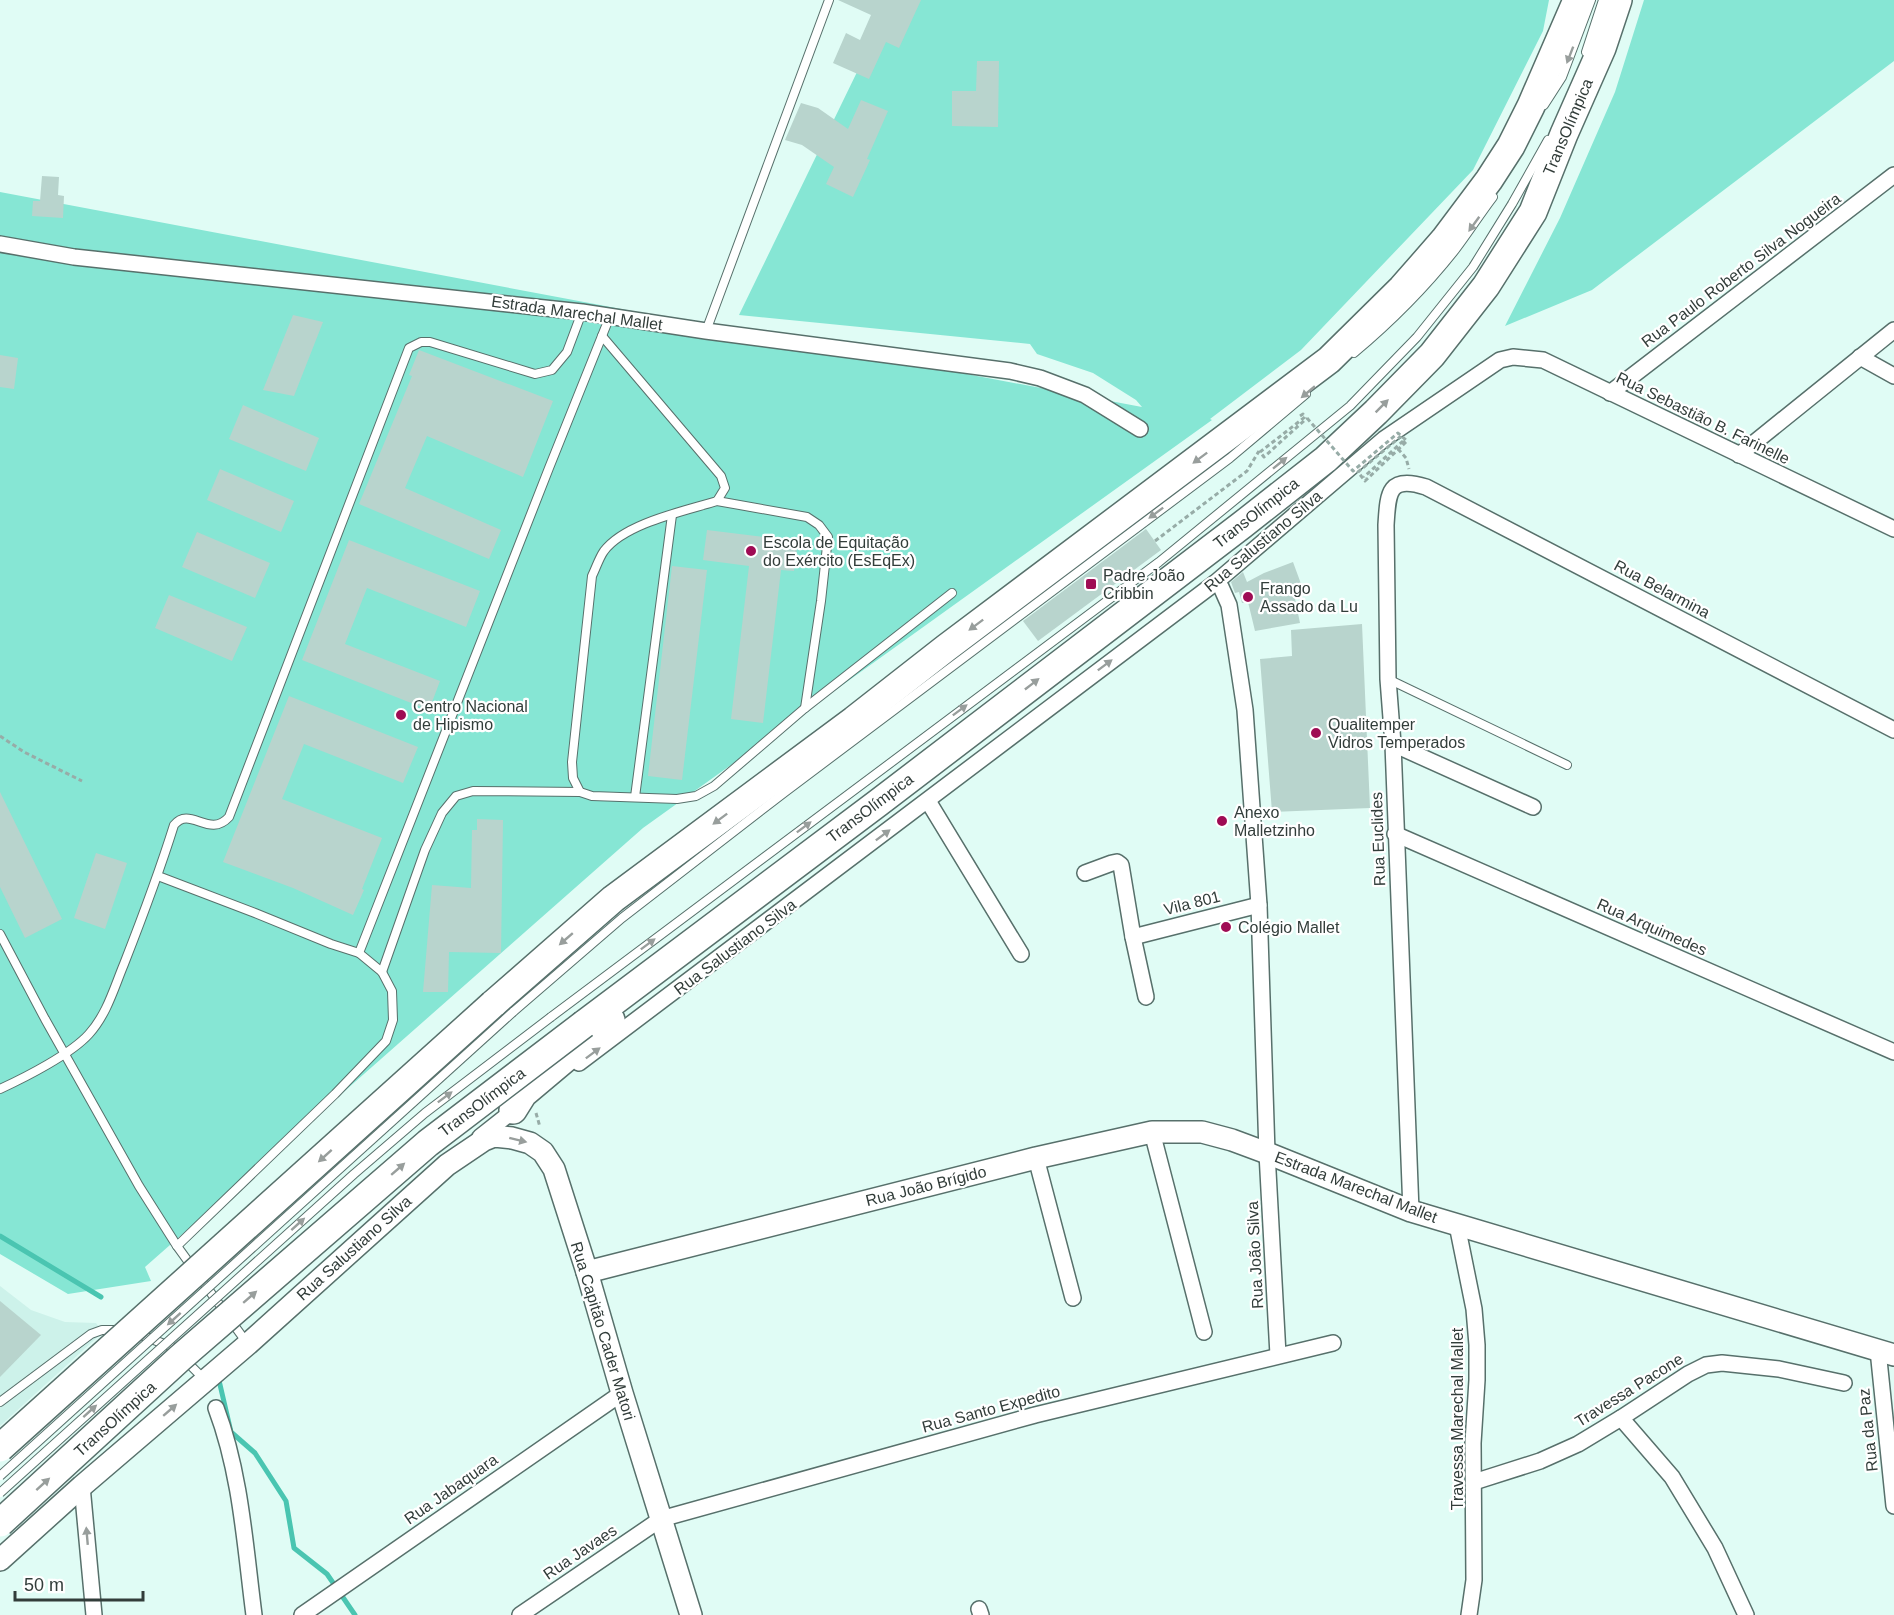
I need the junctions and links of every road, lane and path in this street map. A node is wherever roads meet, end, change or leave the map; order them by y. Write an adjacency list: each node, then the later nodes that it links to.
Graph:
1 (829, 0): 15 (lane)
2 (1576, 0): 56 (highway, one-way to 56)
3 (1590, 0): 7 (lane, TransOlímpica, one-way to 7)
4 (1603, 0): 6 (lane, TransOlímpica)
5 (1618, 0): 44 (highway, TransOlímpica, one-way to 5)
6 (1584, 57)
7 (1542, 109)
8 (1552, 134): 85 (lane, TransOlímpica, one-way to 8, bridge)
9 (1894, 175): 22 (street, Rua Paulo Roberto Silva Nogueira)
10 (1496, 193): 17 (lane, one-way to 17)
11 (0, 244): 12 (street, Estrada Marechal Mallet)
12 (582, 312): 13 (street, Estrada Marechal Mallet); 48 (lane)
13 (610, 316): 15 (street, Estrada Marechal Mallet); 16 (lane)
14 (1894, 330): 18 (street)
15 (706, 331): 23 (street, Estrada Marechal Mallet)
16 (602, 336): 28 (lane); 52 (lane)
17 (1352, 355)
18 (1860, 357): 20 (street); 25 (street)
19 (1494, 363): 22 (street, Rua Sebastião B. Farinelle); 24 (street, Rua Salustiano Silva)
20 (1894, 376)
21 (1309, 391): 56 (lane, one-way to 56)
22 (1610, 393): 25 (street, Rua Sebastião B. Farinelle)
23 (1140, 429)
24 (1384, 439): 27 (path); 32 (street, Rua Salustiano Silva)
25 (1739, 455): 30 (street, Rua Sebastião B. Farinelle)
26 (1365, 477): 31 (path, bridge)
27 (1412, 483): 34 (street, Rua Euclides); 36 (street, Rua Belarmina)
28 (717, 501): 29 (lane); 35 (lane)
29 (672, 515): 41 (lane); 42 (lane)
30 (1894, 529)
31 (1155, 541)
32 (1215, 583): 43 (street, Rua Salustiano Silva, one-way to 32); 49 (street, Estrada Marechal Mallet)
33 (952, 593): 35 (lane)
34 (1389, 679): 38 (street, Rua Euclides); 39 (lane)
35 (805, 708): 42 (lane)
36 (1894, 730)
37 (0, 736): 40 (path)
38 (1393, 744): 45 (street); 46 (street, Rua Euclides)
39 (1567, 765)
40 (82, 781)
41 (580, 792): 42 (lane); 54 (lane)
42 (635, 797)
43 (928, 801): 53 (street); 60 (street, Rua Salustiano Silva, one-way to 43)
44 (878, 803): 60 (highway); 88 (highway, TransOlímpica, one-way to 44, bridge)
45 (1533, 807)
46 (1395, 834): 57 (street, Rua Arquimedes); 65 (street, Rua Euclides)
47 (1085, 873): 51 (street)
48 (158, 876): 52 (lane); 58 (lane)
49 (1259, 905): 51 (street, Vila 801); 62 (street, Estrada Marechal Mallet)
50 (0, 934): 58 (lane)
51 (1133, 937): 55 (street)
52 (359, 953): 54 (lane)
53 (1021, 954)
54 (382, 972): 67 (lane)
55 (1146, 997)
56 (503, 1008): 81 (highway, one-way to 81, bridge); 82 (lane, one-way to 82, bridge)
57 (1894, 1052)
58 (65, 1053): 59 (lane); 67 (lane)
59 (0, 1089)
60 (513, 1110): 64 (street, Rua Salustiano Silva)
61 (1152, 1132): 62 (street, Rua João Brígido); 63 (street, Rua João Brígido); 70 (street)
62 (1267, 1153): 65 (street, Estrada Marechal Mallet); 74 (street, Rua João Silva)
63 (1036, 1158): 68 (street, Rua João Brígido); 69 (street)
64 (447, 1165): 68 (street, Rua Capitão Cader Matori, one-way to 68); 72 (street, Rua Salustiano Silva)
65 (1411, 1211): 66 (street, Estrada Marechal Mallet)
66 (1457, 1225): 73 (street, Estrada Marechal Mallet); 83 (street, Travessa Marechal Mallet)
67 (177, 1246): 72 (lane)
68 (587, 1272): 77 (street, Rua Capitão Cader Matori)
69 (1073, 1298)
70 (1204, 1332)
71 (1333, 1343): 74 (street, Rua Santo Expedito)
72 (248, 1344): 75 (street, Rua Salustiano Silva)
73 (1886, 1353): 86 (street, Rua da Paz)
74 (1278, 1355): 87 (street, Rua Santo Expedito)
75 (205, 1380): 78 (lane); 84 (street, Rua Salustiano Silva, one-way to 75)
76 (1844, 1383): 80 (street, Travessa Pacone)
77 (622, 1393): 87 (street, Rua Capitão Cader Matori); 92 (street, Rua Jabaquara)
78 (0, 1402)
79 (216, 1408): 91 (street)
80 (1622, 1418): 83 (street, Travessa Pacone); 96 (street)
81 (0, 1448)
82 (0, 1476)
83 (1474, 1482): 95 (street, Travessa Marechal Mallet)
84 (82, 1486): 89 (street, Rua Salustiano Silva); 90 (street, one-way to 84)
85 (0, 1492)
86 (1894, 1506)
87 (662, 1518): 93 (street, Rua Javaes); 94 (street, Rua Capitão Cader Matori)
88 (0, 1523)
89 (0, 1560)
90 (94, 1615)
91 (254, 1615)
92 (302, 1615)
93 (520, 1615)
94 (691, 1615)
95 (1469, 1615)
96 (1746, 1615)

